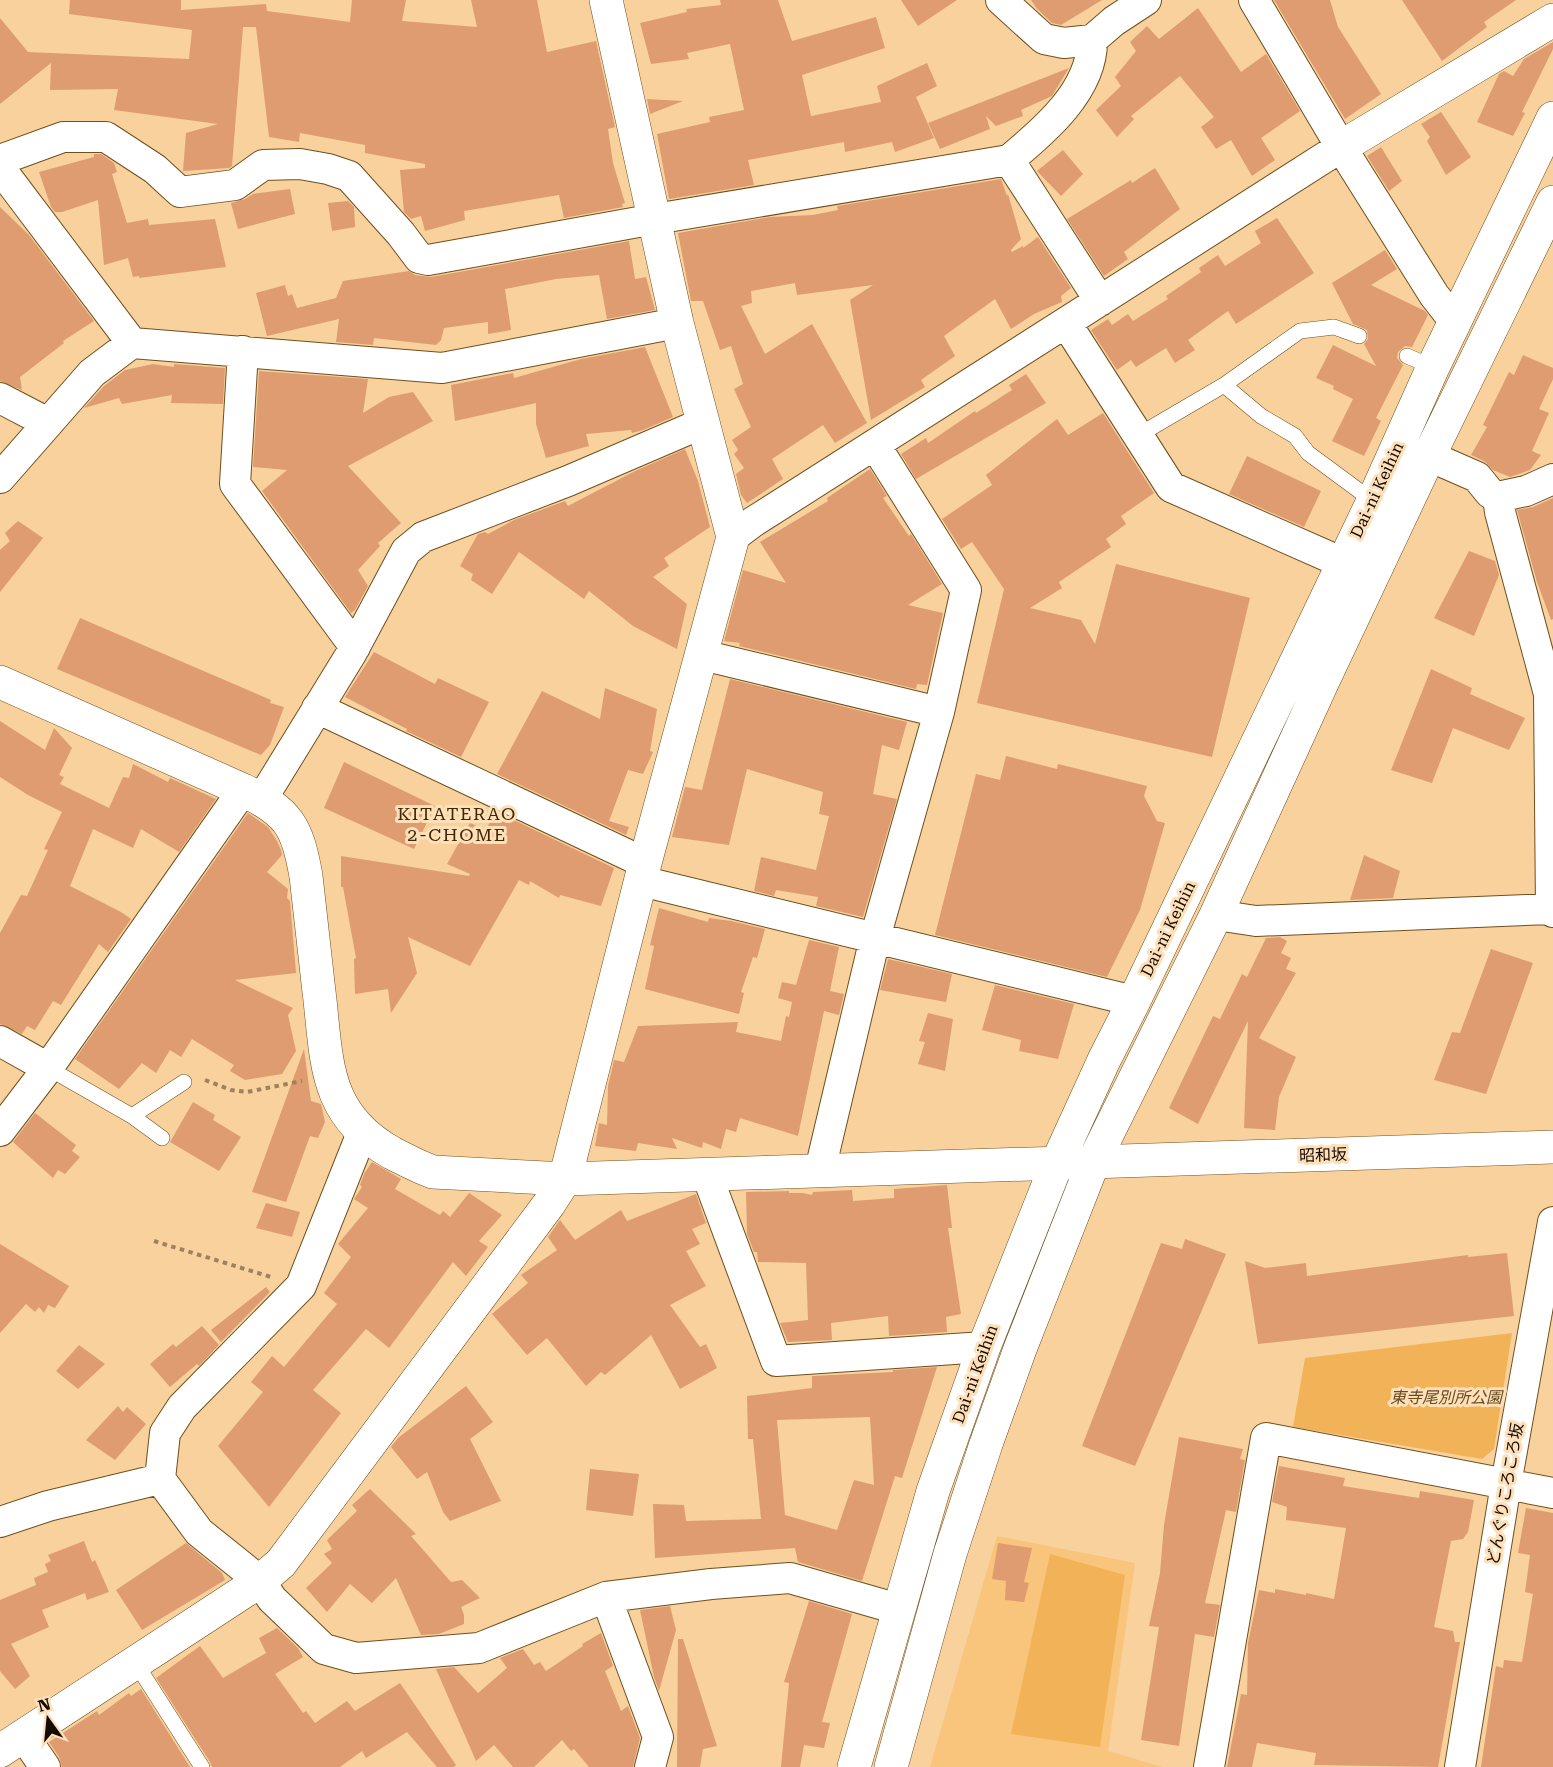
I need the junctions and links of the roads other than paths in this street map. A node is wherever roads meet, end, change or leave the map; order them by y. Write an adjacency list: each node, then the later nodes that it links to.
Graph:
1 (606, 0): 13 (main road)
2 (1001, 0): 6 (street)
3 (1146, 0): 6 (street)
4 (1254, 0): 8 (street)
5 (1553, 20): 8 (main road)
6 (1092, 40): 10 (street)
7 (1553, 118): 15 (main road, Dai-ni Keihin)
8 (1341, 147): 14 (street); 15 (street)
9 (0, 160): 13 (street)
10 (1009, 160): 13 (street); 14 (street)
11 (0, 168): 19 (street)
12 (1553, 202): 27 (main road, Dai-ni Keihin)
13 (655, 219): 16 (main road)
14 (1100, 301): 17 (street)
15 (1455, 322): 31 (main road, Dai-ni Keihin)
16 (677, 323): 20 (street); 24 (main road)
17 (1066, 323): 25 (street); 26 (street)
18 (1359, 336): 21 (lane)
19 (132, 343): 20 (street); 23 (street)
20 (243, 351): 34 (street)
21 (1224, 385): 25 (lane); 31 (lane)
22 (0, 398): 23 (street)
23 (48, 423): 28 (street)
24 (703, 423): 32 (main road); 34 (street)
25 (1137, 435): 33 (street)
26 (874, 445): 32 (street); 38 (street)
27 (1429, 456): 30 (street); 42 (main road, Dai-ni Keihin)
28 (0, 478)
29 (1553, 479): 30 (street)
30 (1498, 497): 41 (street)
31 (1373, 501): 33 (main road, Dai-ni Keihin)
32 (734, 537): 35 (main road)
33 (1343, 563): 44 (main road, Dai-ni Keihin)
34 (355, 646): 37 (street)
35 (702, 656): 38 (street); 40 (main road)
36 (0, 682): 39 (main road, 昭和坂)
37 (316, 708): 39 (street); 40 (street)
38 (939, 712): 43 (street)
39 (252, 794): 46 (street); 50 (main road, 昭和坂)
40 (643, 872): 43 (street); 57 (main road)
41 (1552, 910): 42 (street)
42 (1216, 915): 53 (main road, Dai-ni Keihin)
43 (875, 938): 44 (street); 55 (street)
44 (1134, 1001): 54 (main road, Dai-ni Keihin)
45 (0, 1041): 46 (street)
46 (48, 1068): 48 (lane); 49 (street)
47 (184, 1082): 48 (lane)
48 (132, 1116): 51 (lane)
49 (0, 1131)
50 (362, 1133): 57 (main road, 昭和坂); 60 (street)
51 (162, 1138)
52 (1553, 1147): 53 (main road, 昭和坂)
53 (1093, 1163): 54 (main road, 昭和坂); 73 (main road, Dai-ni Keihin)
54 (1057, 1164): 55 (main road, 昭和坂); 59 (main road, Dai-ni Keihin)
55 (820, 1170): 56 (main road, 昭和坂)
56 (707, 1175): 57 (main road, 昭和坂); 59 (street)
57 (565, 1179): 64 (main road)
58 (1553, 1222): 61 (street, どんぐりころころ坂)
59 (984, 1347): 66 (main road, Dai-ni Keihin)
60 (160, 1479): 63 (street); 64 (street)
61 (1506, 1484): 62 (street); 74 (street); 75 (street, どんぐりころころ坂)
62 (1553, 1493)
63 (0, 1522)
64 (260, 1581): 65 (street); 67 (main road)
65 (606, 1598): 66 (street); 71 (street)
66 (898, 1609): 72 (main road, Dai-ni Keihin)
67 (135, 1662): 68 (main road); 70 (lane)
68 (12, 1743): 69 (street)
69 (45, 1767)
70 (202, 1767)
71 (650, 1767)
72 (854, 1767)
73 (891, 1767)
74 (1209, 1767)
75 (1460, 1767)

